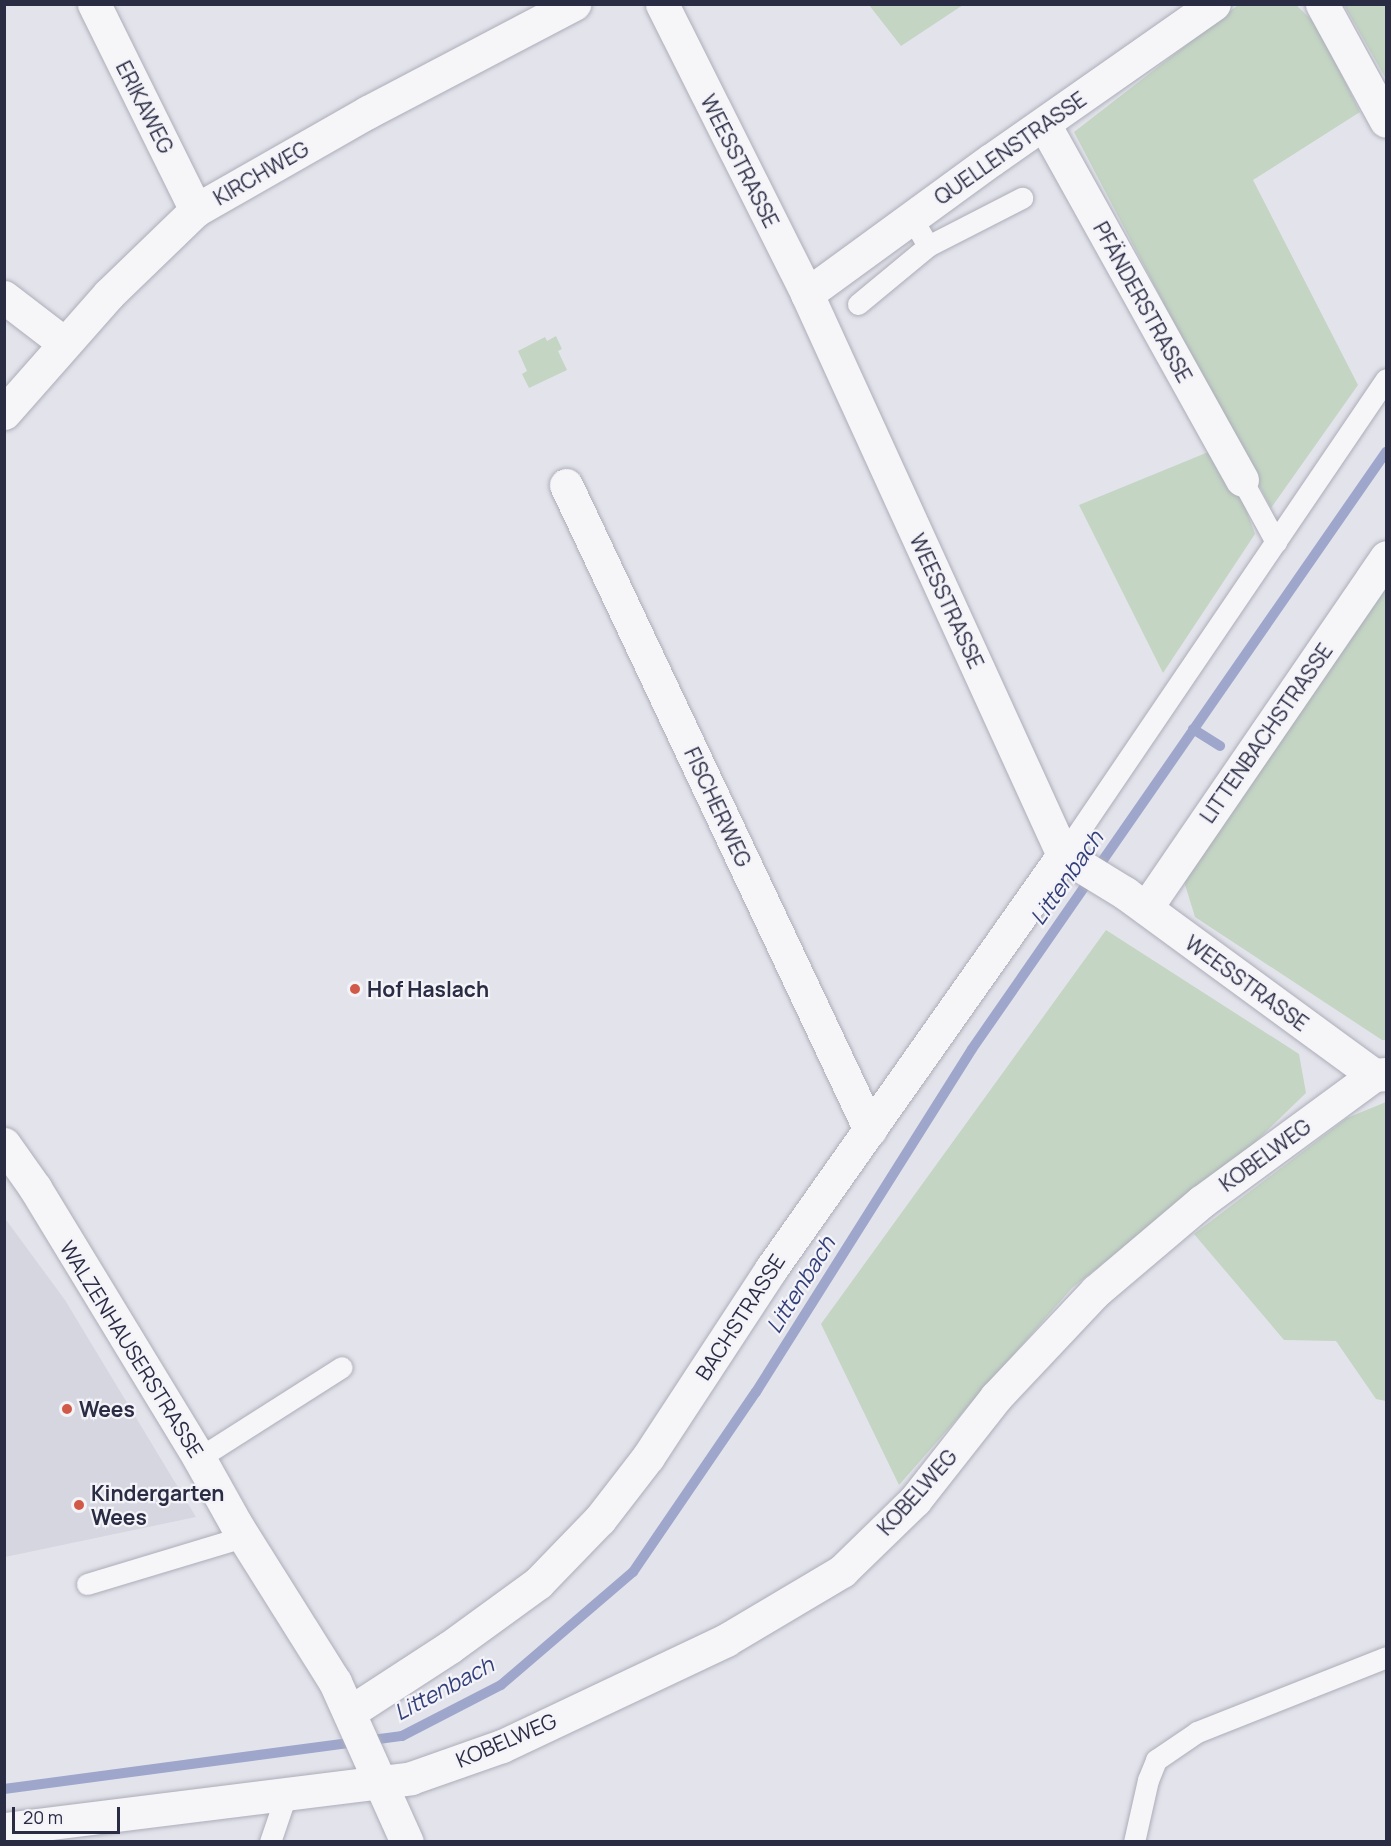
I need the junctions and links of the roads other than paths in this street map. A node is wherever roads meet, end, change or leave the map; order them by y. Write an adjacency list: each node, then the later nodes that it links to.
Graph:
1 (94, 4): 9 (street, ERIKAWEG)
2 (574, 4): 9 (street, KIRCHWEG)
3 (662, 4): 12 (street, WEESSTRASSE)
4 (1214, 4): 7 (street, QUELLENSTRASSE)
5 (1322, 4): 6 (street)
6 (1386, 121)
7 (1044, 124): 10 (street, QUELLENSTRASSE); 18 (street, PFÄNDERSTRASSE)
8 (1022, 198): 11 (lane)
9 (196, 210): 15 (street, KIRCHWEG)
10 (912, 218): 11 (lane); 12 (street, QUELLENSTRASSE)
11 (927, 246): 14 (lane)
12 (807, 294): 22 (street, WEESSTRASSE)
13 (4, 297): 15 (street)
14 (858, 304)
15 (64, 343): 17 (street, KIRCHWEG)
16 (1386, 379): 20 (lane)
17 (4, 413)
18 (1242, 480): 20 (lane)
19 (566, 485): 25 (street, FISCHERWEG)
20 (1276, 542): 22 (lane)
21 (1386, 557): 23 (street, LITTENBACHSTRASSE)
22 (1069, 858): 23 (street, WEESSTRASSE); 25 (street, BACHSTRASSE)
23 (1135, 901): 24 (street, WEESSTRASSE)
24 (1380, 1075): 33 (street, KOBELWEG)
25 (870, 1130): 32 (street, BACHSTRASSE)
26 (4, 1144): 28 (street, WALZENHAUSERSTRASSE)
27 (342, 1368): 28 (lane)
28 (199, 1458): 29 (street, WALZENHAUSERSTRASSE)
29 (240, 1531): 30 (lane); 32 (street, WALZENHAUSERSTRASSE)
30 (87, 1584)
31 (1386, 1657): 38 (lane)
32 (352, 1718): 33 (street, WALZENHAUSERSTRASSE)
33 (375, 1770): 34 (street, KOBELWEG); 37 (street, WALZENHAUSERSTRASSE)
34 (287, 1792): 35 (street, KOBELWEG); 36 (lane)
35 (4, 1829)
36 (270, 1842)
37 (407, 1842)
38 (1134, 1842)

